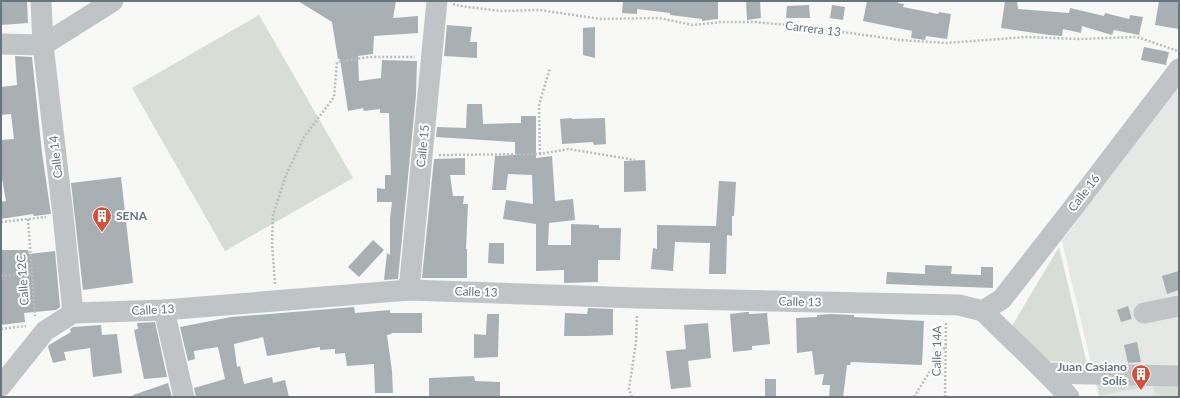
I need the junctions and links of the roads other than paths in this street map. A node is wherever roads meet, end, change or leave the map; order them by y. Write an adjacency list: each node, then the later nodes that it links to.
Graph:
1 (41, 1): 5 (street, Calle 14)
2 (113, 1): 5 (street)
3 (445, 2): 7 (street, Calle 15)
4 (1, 44): 5 (street)
5 (43, 45): 11 (street, Calle 14)
6 (1179, 69): 10 (street, Calle 16)
7 (409, 290): 9 (street, Calle 13); 10 (street, Calle 13)
8 (1179, 306): 12 (street)
9 (164, 310): 11 (street, Calle 13); 16 (street)
10 (983, 311): 13 (street)
11 (73, 313): 15 (street)
12 (1144, 313)
13 (1047, 373): 14 (street); 17 (street)
14 (1179, 376)
15 (1, 386)
16 (184, 397)
17 (1069, 397)

